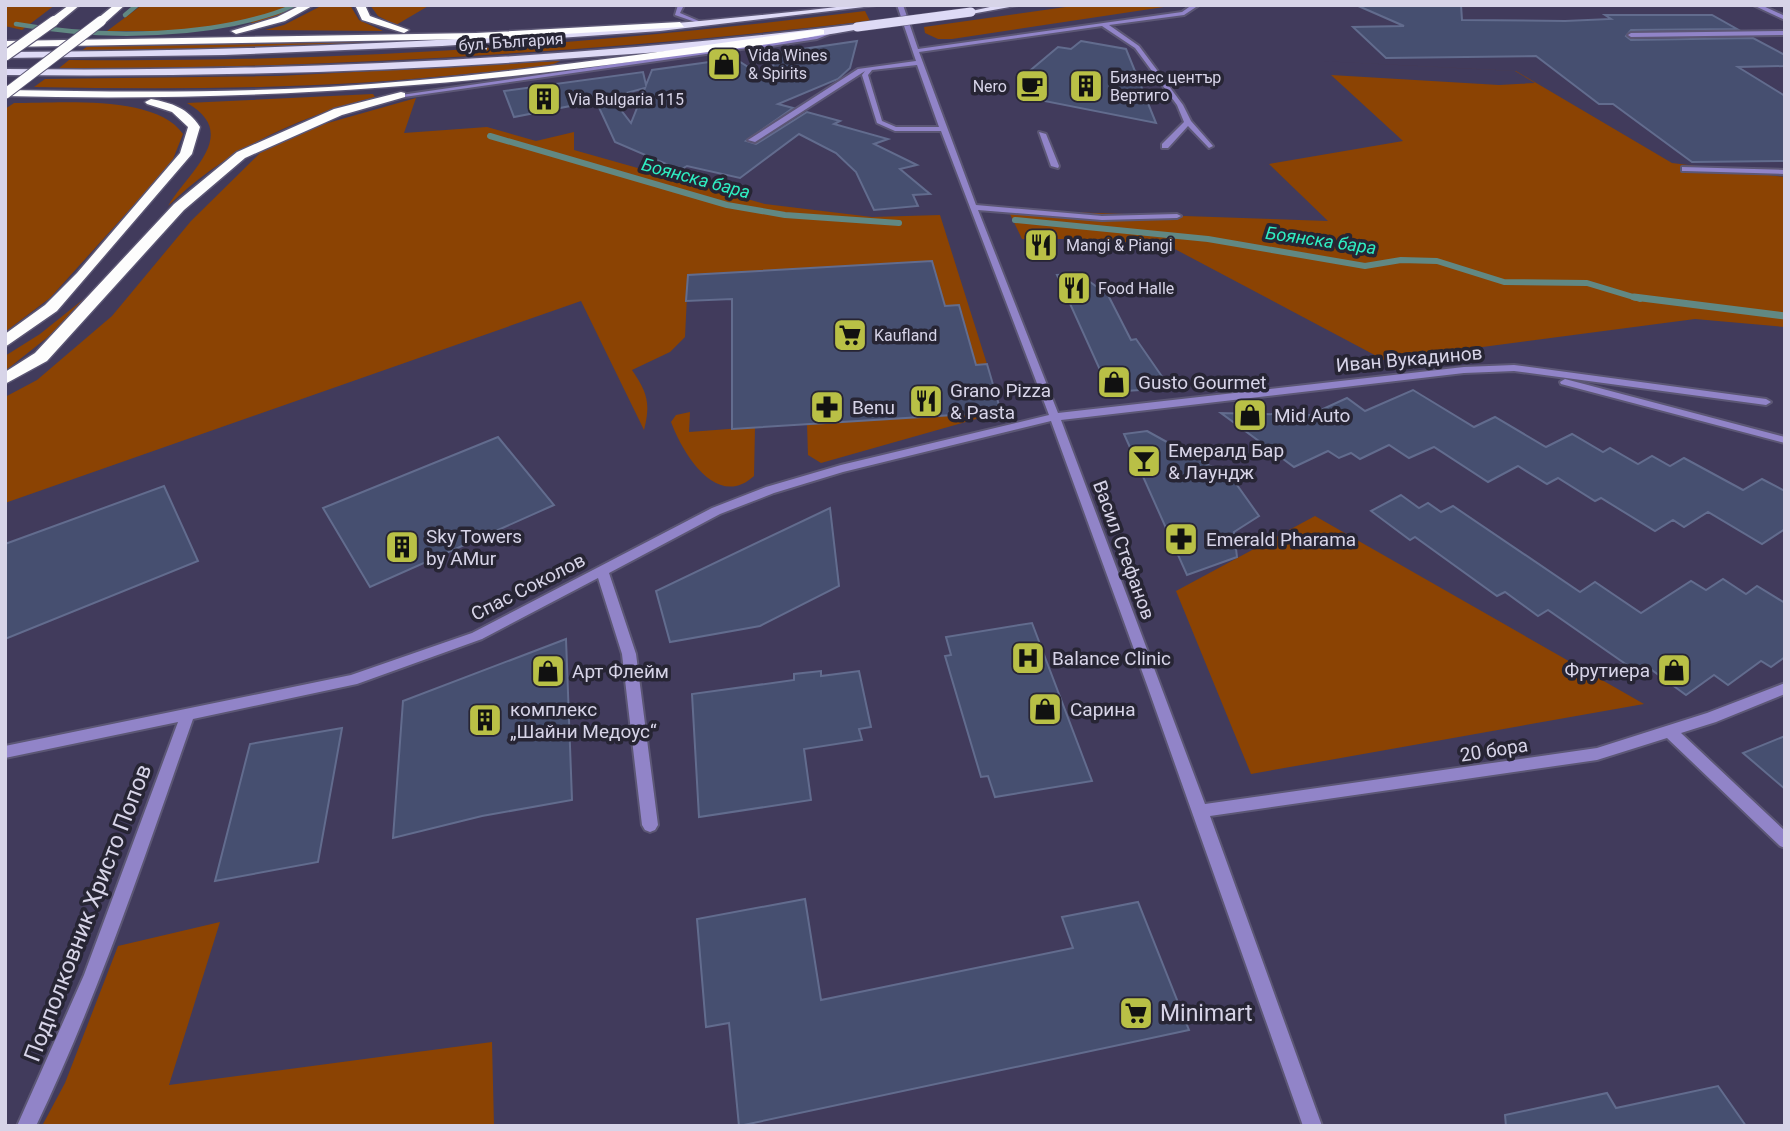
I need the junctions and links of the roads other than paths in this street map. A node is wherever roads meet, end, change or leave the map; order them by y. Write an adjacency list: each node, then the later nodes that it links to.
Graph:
1 (75, 5): 25 (highway, bridge)
2 (120, 5): 30 (highway, bridge)
3 (309, 5): 22 (highway)
4 (360, 5): 19 (highway)
5 (681, 5): 12 (street)
6 (877, 5): 12 (main road, бул. България)
7 (900, 5): 24 (street, Васил Стефанов)
8 (1017, 5): 15 (main road, бул. България, bridge)
9 (1196, 5): 13 (street)
10 (1756, 5): 11 (street)
11 (1785, 18)
12 (699, 23): 14 (main road, бул. България)
13 (1102, 24): 24 (street); 33 (street)
14 (680, 25): 19 (highway); 25 (main road, бул. България)
15 (838, 29): 16 (main road, бул. България); 32 (street)
16 (820, 32): 28 (main road, бул. България); 29 (highway)
17 (1785, 33): 18 (street)
18 (1632, 35)
19 (476, 36): 22 (highway)
20 (5, 38): 21 (highway)
21 (66, 43): 22 (highway); 23 (highway)
22 (133, 43)
23 (5, 44)
24 (915, 51): 26 (street, Васил Стефанов)
25 (5, 55)
26 (919, 62): 27 (street); 34 (street, Васил Стефанов)
27 (870, 68): 34 (street); 36 (street)
28 (5, 72)
29 (506, 74): 31 (highway); 32 (highway)
30 (5, 94): 31 (highway)
31 (93, 95): 44 (highway)
32 (404, 95): 46 (highway)
33 (1188, 122): 37 (street); 38 (street)
34 (943, 129): 42 (street, Васил Стефанов)
35 (1042, 134): 39 (street)
36 (752, 139)
37 (1164, 146)
38 (1209, 146)
39 (1055, 166)
40 (1685, 169): 41 (street)
41 (1785, 172)
42 (973, 207): 43 (street); 48 (street, Васил Стефанов)
43 (1177, 216)
44 (5, 342)
45 (1514, 368): 47 (street, Иван Вукадинов); 48 (street, Иван Вукадинов); 49 (street)
46 (5, 379)
47 (1766, 402)
48 (1055, 417): 50 (street, Спас Соколов); 55 (street, Васил Стефанов)
49 (1785, 440)
50 (602, 571): 52 (street, Спас Соколов); 56 (street)
51 (1785, 688): 53 (street, 20 бора)
52 (187, 715): 54 (street, Спас Соколов); 58 (street, Подполковник Христо Попов)
53 (1670, 732): 55 (street, 20 бора); 57 (street)
54 (5, 752)
55 (1200, 811): 59 (street, Васил Стефанов)
56 (650, 825)
57 (1785, 841)
58 (26, 1126)
59 (1313, 1126)

